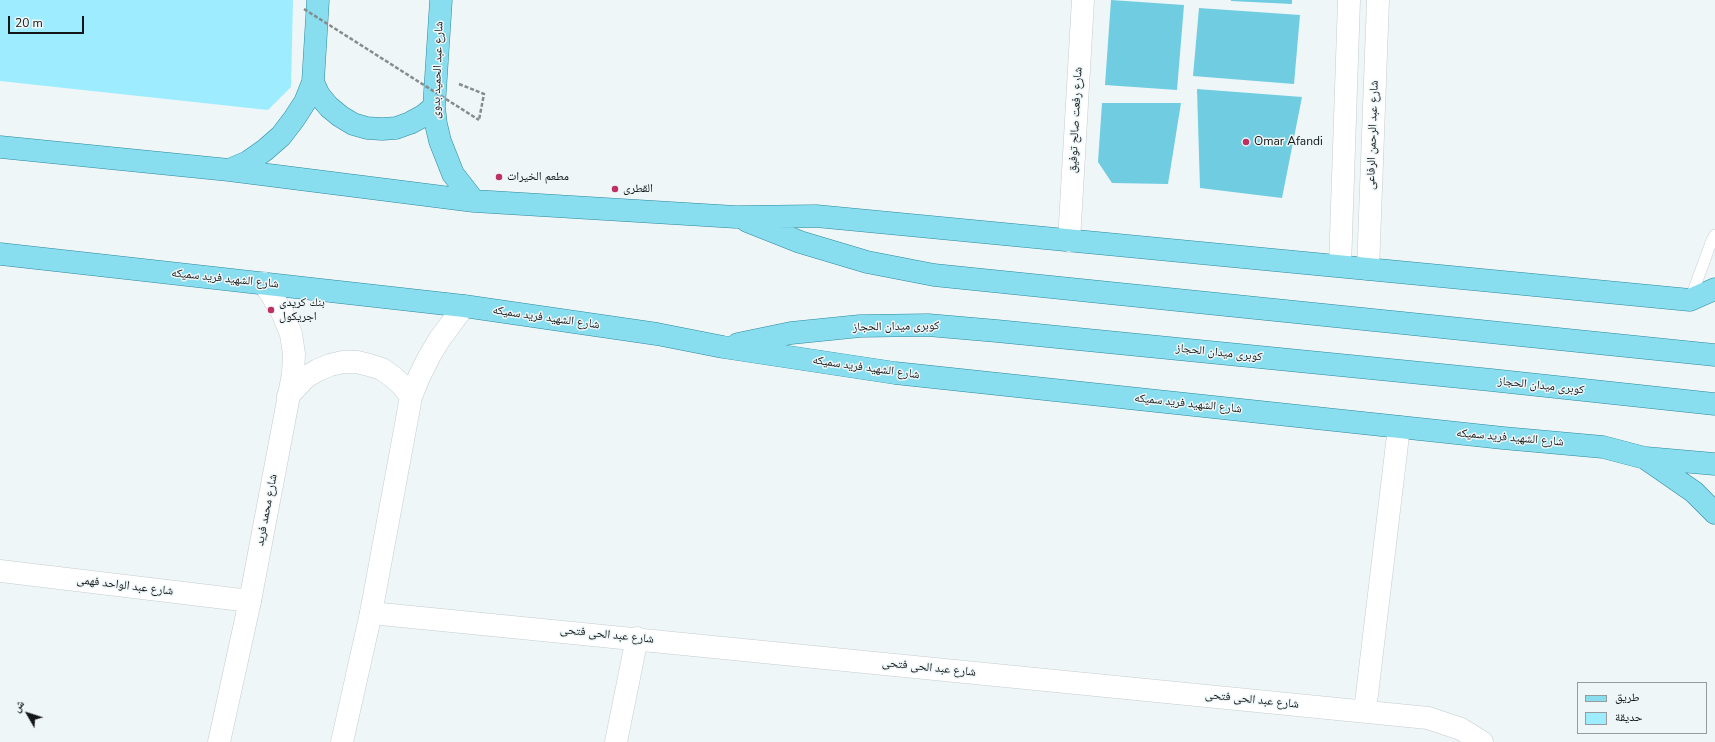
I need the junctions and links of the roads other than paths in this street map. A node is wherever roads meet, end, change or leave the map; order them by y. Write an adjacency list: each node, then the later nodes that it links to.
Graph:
1 (441, 0): 7 (main road, شارع عبد الحميد بدوى)
2 (1083, 0): 13 (street, شارع رفعت صالح توفيق)
3 (1349, 0): 15 (street)
4 (1378, 0): 16 (street, شارع عبد الرحمن الرفاعى)
5 (311, 5): 6 (main road)
6 (313, 82): 7 (main road); 9 (main road)
7 (434, 107): 10 (main road, شارع عبد الحميد بدوى)
8 (0, 147): 9 (main road)
9 (229, 170): 10 (main road)
10 (474, 201): 11 (main road)
11 (736, 217): 13 (main road); 23 (main road)
12 (1715, 235): 19 (lane)
13 (1069, 241): 15 (main road)
14 (0, 254): 17 (main road, شارع الشهيد فريد سميكه)
15 (1340, 266): 16 (main road)
16 (1368, 269): 19 (main road)
17 (264, 283): 21 (main road, شارع الشهيد فريد سميكه); 24 (street, شارع محمد فريد)
18 (1715, 289): 19 (main road)
19 (1690, 300): 20 (main road)
20 (1715, 304)
21 (464, 306): 22 (main road, شارع الشهيد فريد سميكه); 25 (street)
22 (723, 347): 26 (main road, كوبرى ميدان الحجاز); 27 (main road, شارع الشهيد فريد سميكه)
23 (1715, 355)
24 (288, 396): 25 (street); 32 (street, شارع محمد فريد)
25 (411, 397): 33 (street)
26 (1715, 404)
27 (1399, 427): 28 (main road, شارع الشهيد فريد سميكه); 35 (street)
28 (1645, 458): 29 (main road); 30 (main road, شارع الشهيد فريد سميكه)
29 (1715, 464)
30 (1715, 513)
31 (0, 571): 32 (street, شارع عبد الواحد فهمى)
32 (250, 601): 36 (street, شارع محمد فريد)
33 (372, 613): 34 (street, شارع عبد الحى فتحى); 37 (street)
34 (637, 638): 35 (street, شارع عبد الحى فتحى); 38 (street)
35 (1365, 711): 39 (street, شارع عبد الحى فتحى)
36 (220, 742)
37 (342, 742)
38 (616, 742)
39 (1482, 742)

